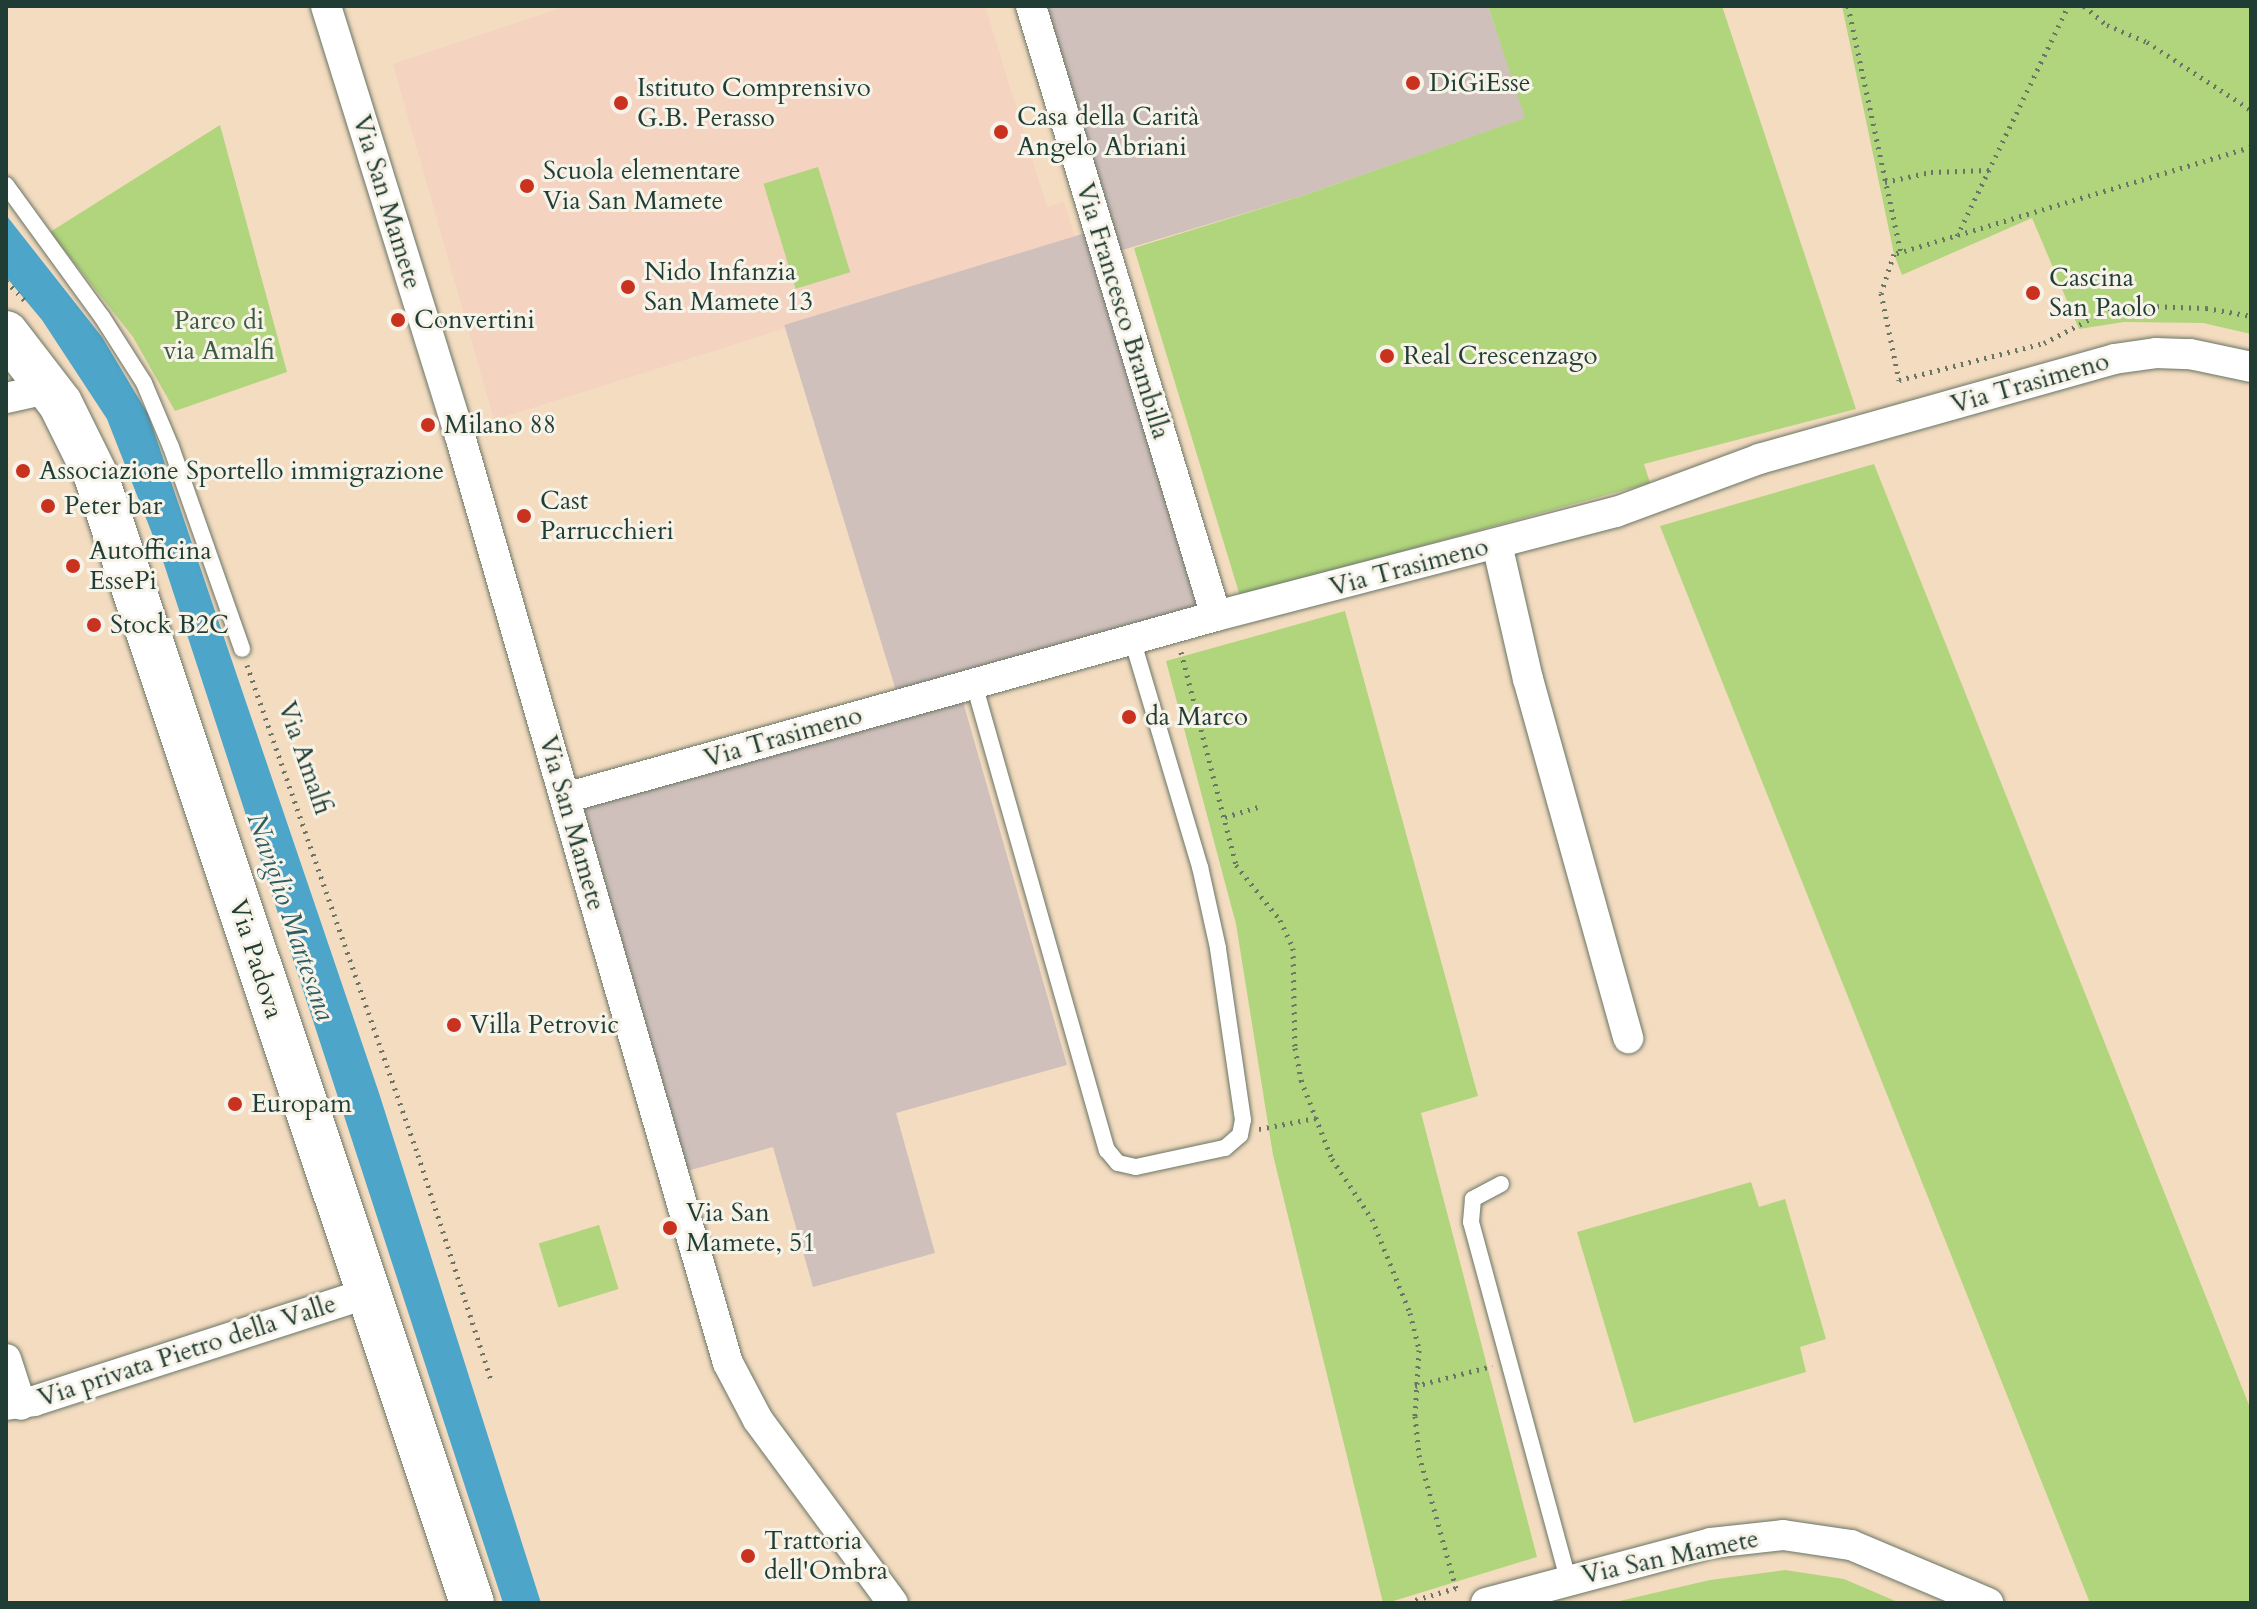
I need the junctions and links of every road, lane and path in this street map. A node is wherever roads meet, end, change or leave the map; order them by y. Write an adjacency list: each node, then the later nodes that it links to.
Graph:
1 (326, 6): 24 (street, Via San Mamete)
2 (1031, 6): 19 (street, Via Francesco Brambilla)
3 (1848, 6): 9 (path)
4 (2068, 6): 8 (path)
5 (2084, 6): 6 (path)
6 (2251, 110)
7 (2251, 147): 11 (path)
8 (1989, 170): 9 (path); 11 (path)
9 (1885, 182): 12 (path)
10 (6, 185): 21 (lane)
11 (1957, 236): 12 (path)
12 (1897, 254): 13 (path)
13 (2251, 316)
14 (6, 333): 16 (street, Via Padova)
15 (2251, 367): 18 (street, Via Trasimeno)
16 (51, 388): 17 (street); 31 (street, Via Padova)
17 (6, 398)
18 (1497, 544): 19 (street, Via Trasimeno); 27 (street)
19 (1216, 616): 20 (street, Via Trasimeno)
20 (1132, 639): 23 (street, Via Trasimeno); 29 (lane)
21 (242, 649): 34 (path, Via Amalfi)
22 (1181, 651): 26 (path)
23 (974, 684): 24 (street, Via Trasimeno); 29 (lane)
24 (565, 798): 40 (street, Via San Mamete)
25 (1258, 807): 26 (path)
26 (1225, 817): 28 (path)
27 (1628, 1038)
28 (1316, 1118): 29 (path); 35 (path)
29 (1242, 1128)
30 (1501, 1184): 37 (lane)
31 (368, 1293): 36 (street, Via privata Pietro della Valle); 39 (street, Via Padova)
32 (6, 1359): 36 (street)
33 (1486, 1367): 35 (path)
34 (491, 1380)
35 (1415, 1386): 38 (path)
36 (14, 1405)
37 (1568, 1580): 41 (street, Via San Mamete); 42 (street, Via San Mamete)
38 (1415, 1600)
39 (472, 1603)
40 (893, 1603)
41 (1486, 1603)
42 (1988, 1603)

